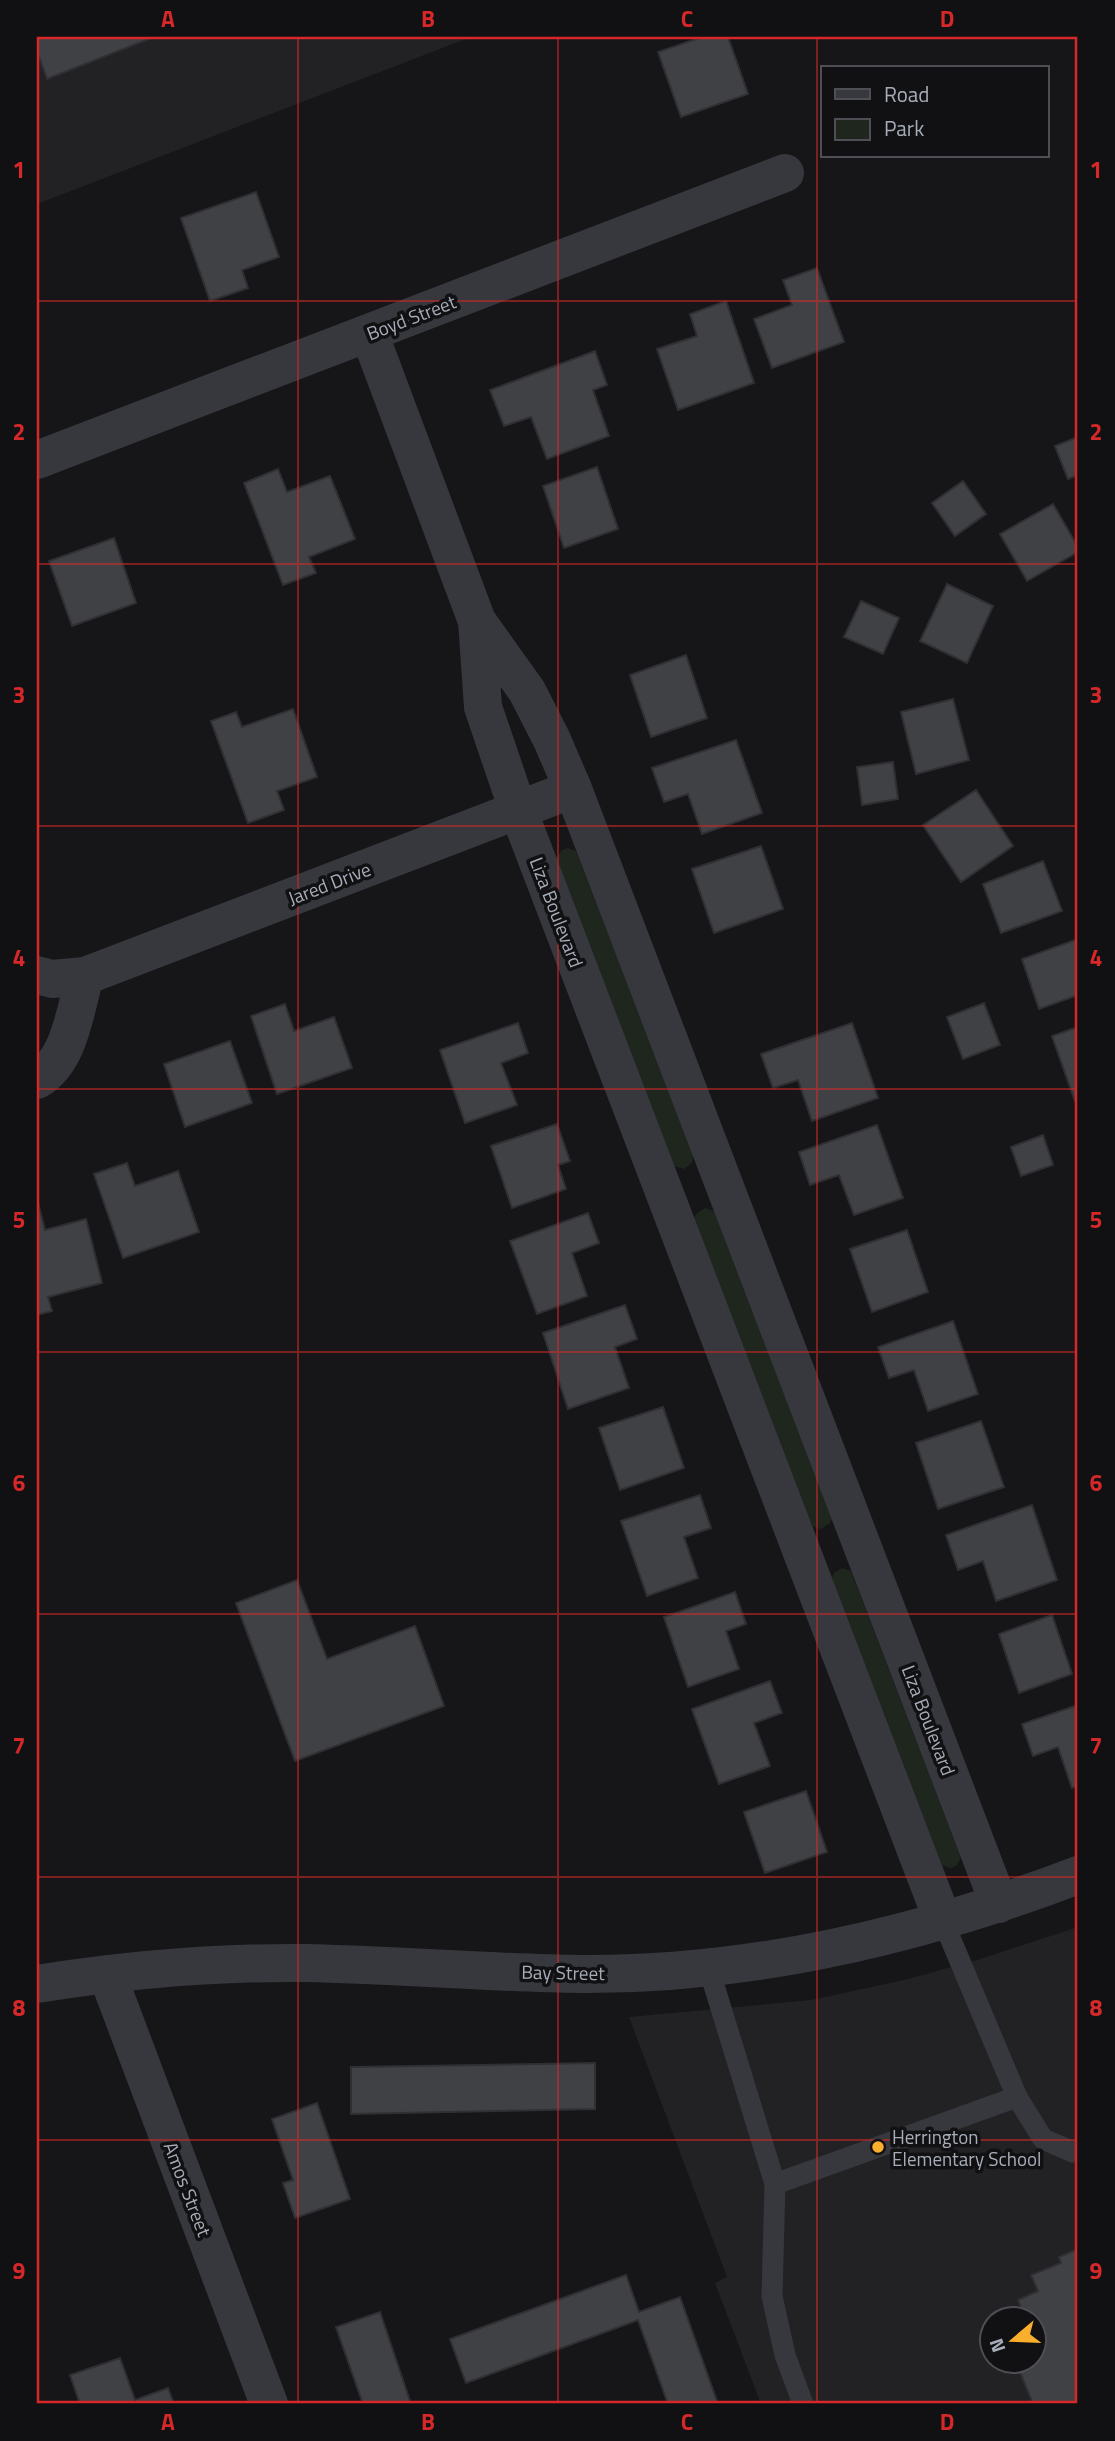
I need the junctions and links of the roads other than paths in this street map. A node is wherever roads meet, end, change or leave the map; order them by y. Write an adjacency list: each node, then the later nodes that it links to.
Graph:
1 (785, 173): 2 (street, Boyd Street)
2 (369, 333): 3 (street, Boyd Street); 4 (street, Liza Boulevard)
3 (37, 460)
4 (477, 621): 5 (street, Liza Boulevard); 6 (street, Liza Boulevard)
5 (573, 789): 6 (street, Jared Drive); 10 (street, Liza Boulevard)
6 (518, 810): 8 (street, Jared Drive); 11 (street, Liza Boulevard)
7 (37, 975): 8 (street, Jared Drive)
8 (85, 976): 9 (street)
9 (37, 1080)
10 (721, 1176): 11 (street); 12 (street, Liza Boulevard)
11 (666, 1197): 13 (street, Liza Boulevard)
12 (858, 1537): 13 (street); 15 (street, Liza Boulevard)
13 (804, 1558): 16 (street, Liza Boulevard)
14 (1078, 1875): 15 (street, Bay Street)
15 (999, 1904): 16 (street, Bay Street)
16 (943, 1921): 17 (street, Bay Street); 20 (lane)
17 (708, 1966): 18 (street, Bay Street); 22 (lane)
18 (107, 1974): 19 (street, Bay Street); 23 (street, Amos Street)
19 (37, 1984)
20 (1017, 2097): 21 (lane); 22 (lane)
21 (1078, 2151)
22 (775, 2184): 24 (lane)
23 (269, 2404)
24 (803, 2404)

